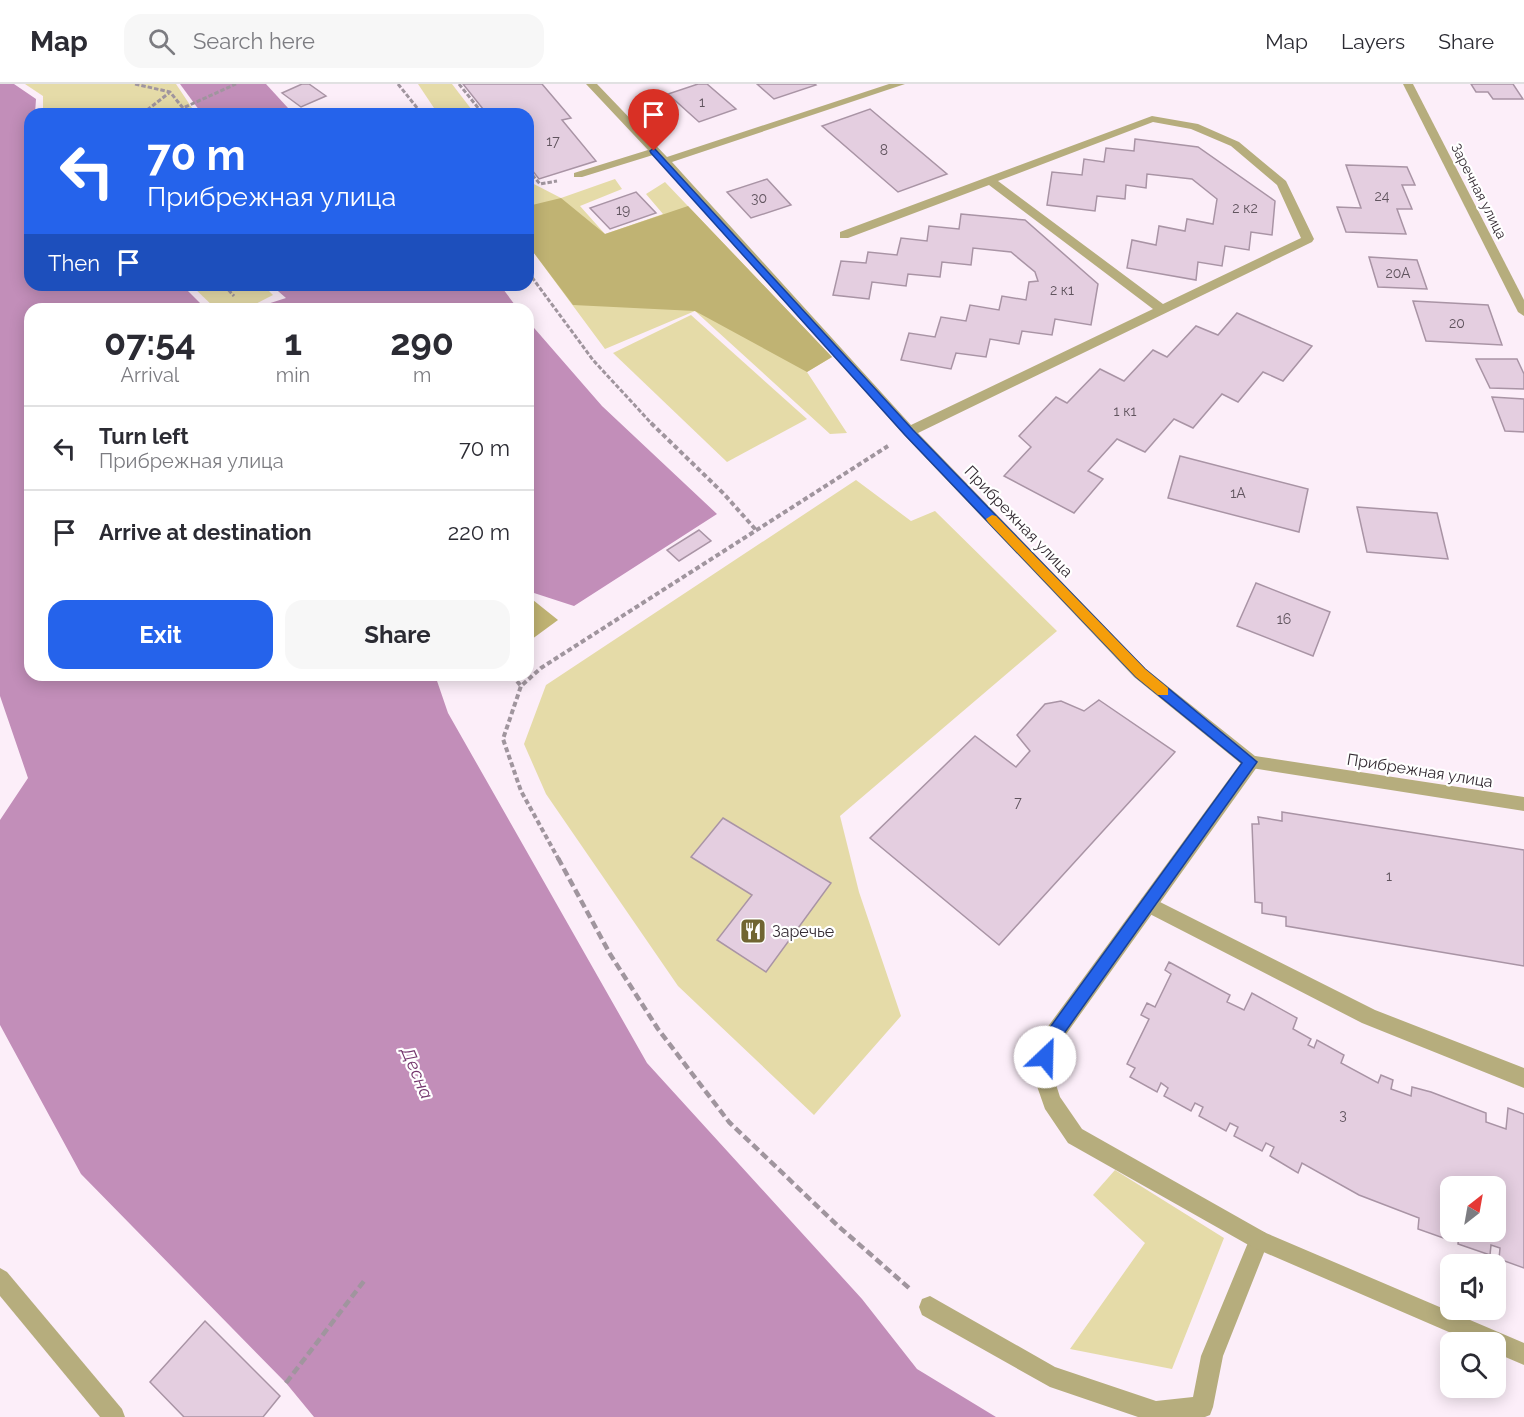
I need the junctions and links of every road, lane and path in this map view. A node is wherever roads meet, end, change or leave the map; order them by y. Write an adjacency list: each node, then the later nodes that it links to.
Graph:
1 (135, 84): 8 (path)
2 (236, 84): 8 (path)
3 (398, 84): 10 (path)
4 (459, 84): 11 (path)
5 (591, 84): 12 (street, Прибрежная улица)
6 (900, 84): 12 (street)
7 (1408, 84): 21 (street, Заречная улица)
8 (170, 92): 9 (path)
9 (150, 108)
10 (417, 108)
11 (478, 108)
12 (660, 156): 13 (street); 22 (street, Прибрежная улица)
13 (578, 175): 14 (path)
14 (534, 177)
15 (990, 180): 16 (street); 20 (street); 20 (street)
16 (844, 235)
17 (534, 281): 23 (path)
18 (229, 291): 19 (path)
19 (234, 296)
20 (1162, 310): 22 (street)
21 (1524, 312)
22 (909, 432): 23 (path); 28 (street, Прибрежная улица)
23 (756, 530): 24 (path)
24 (534, 675)
25 (516, 681): 27 (path)
26 (527, 681): 27 (path)
27 (521, 687): 35 (path)
28 (1251, 762): 29 (street, Прибрежная улица); 30 (street)
29 (1524, 804)
30 (1148, 904): 31 (street); 32 (street)
31 (1524, 1078)
32 (1259, 1240): 35 (street); 36 (street)
33 (0, 1279): 38 (street)
34 (364, 1281): 37 (path)
35 (930, 1306)
36 (1524, 1353)
37 (286, 1383)
38 (114, 1417)

